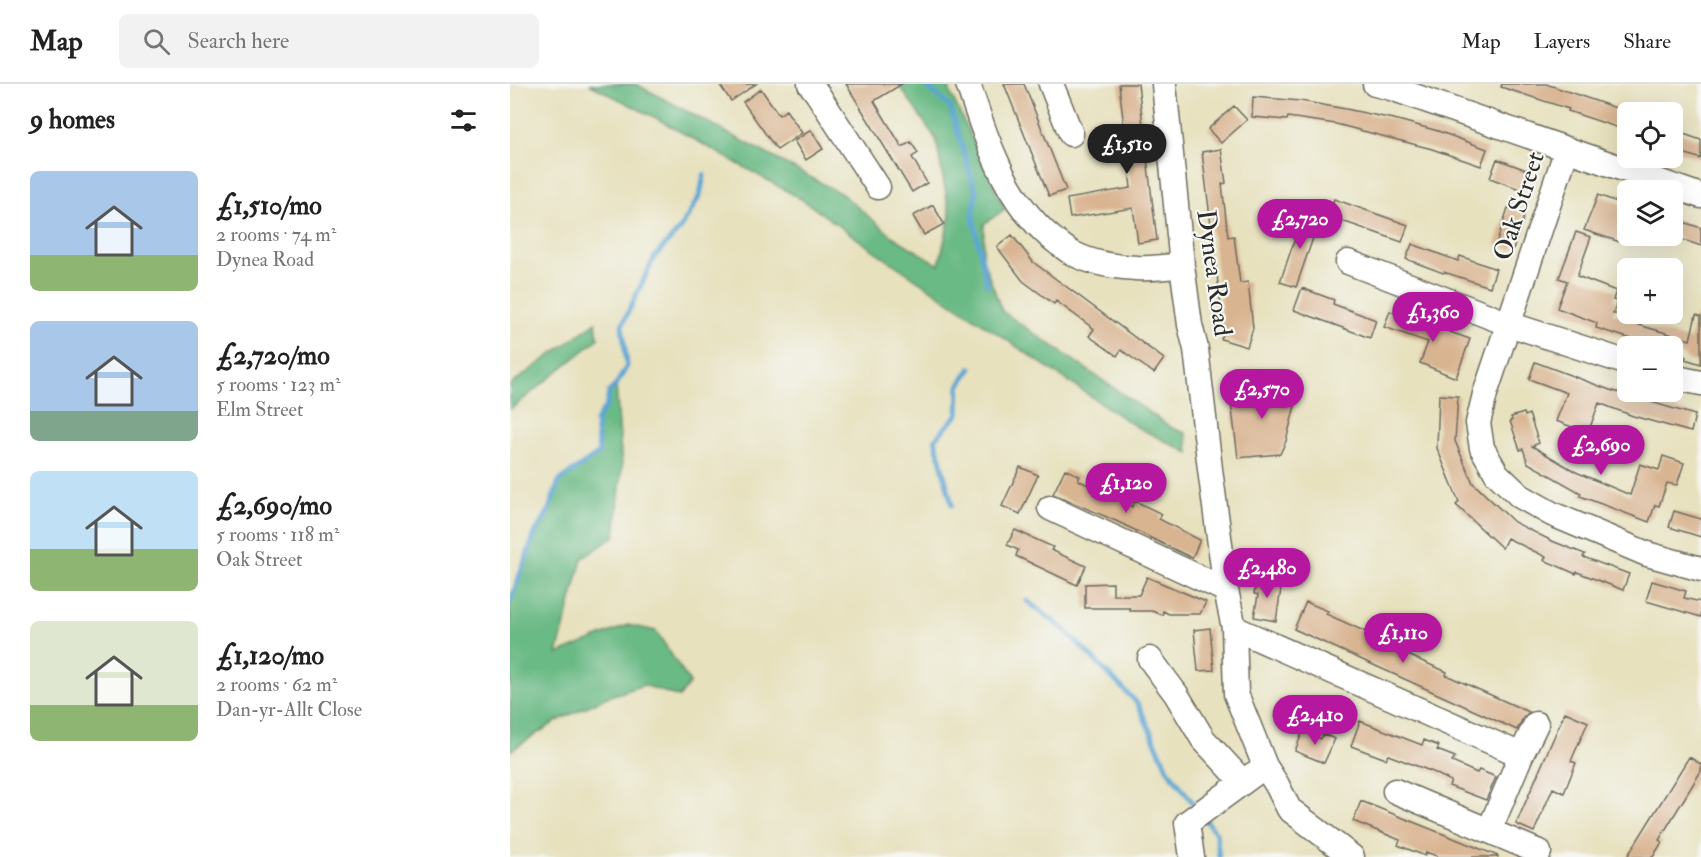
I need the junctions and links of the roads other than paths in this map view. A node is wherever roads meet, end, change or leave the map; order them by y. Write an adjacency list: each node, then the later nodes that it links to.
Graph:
1 (810, 84): 8 (street)
2 (968, 84): 11 (street)
3 (1051, 84): 6 (street)
4 (1164, 84): 11 (street, Dynea Road)
5 (1375, 84): 7 (street)
6 (1071, 134)
7 (1568, 149): 9 (street); 12 (street, Oak Street)
8 (878, 187)
9 (1701, 195)
10 (1348, 262): 12 (street)
11 (1182, 266): 18 (street, Dynea Road)
12 (1509, 324): 13 (street); 17 (street, Oak Street)
13 (1617, 359)
14 (1683, 379): 15 (street)
15 (1701, 383)
16 (1050, 508): 18 (street)
17 (1701, 569)
18 (1226, 590): 19 (street, Dynea Road)
19 (1234, 628): 22 (street); 23 (street, Dynea Road)
20 (1150, 659): 24 (street)
21 (1536, 724): 22 (street)
22 (1521, 755): 26 (street)
23 (1265, 766): 24 (street); 29 (street, Dynea Road)
24 (1243, 782): 28 (street)
25 (1395, 791): 26 (street)
26 (1489, 831): 27 (street)
27 (1539, 852)
28 (1192, 857)
29 (1352, 857)

